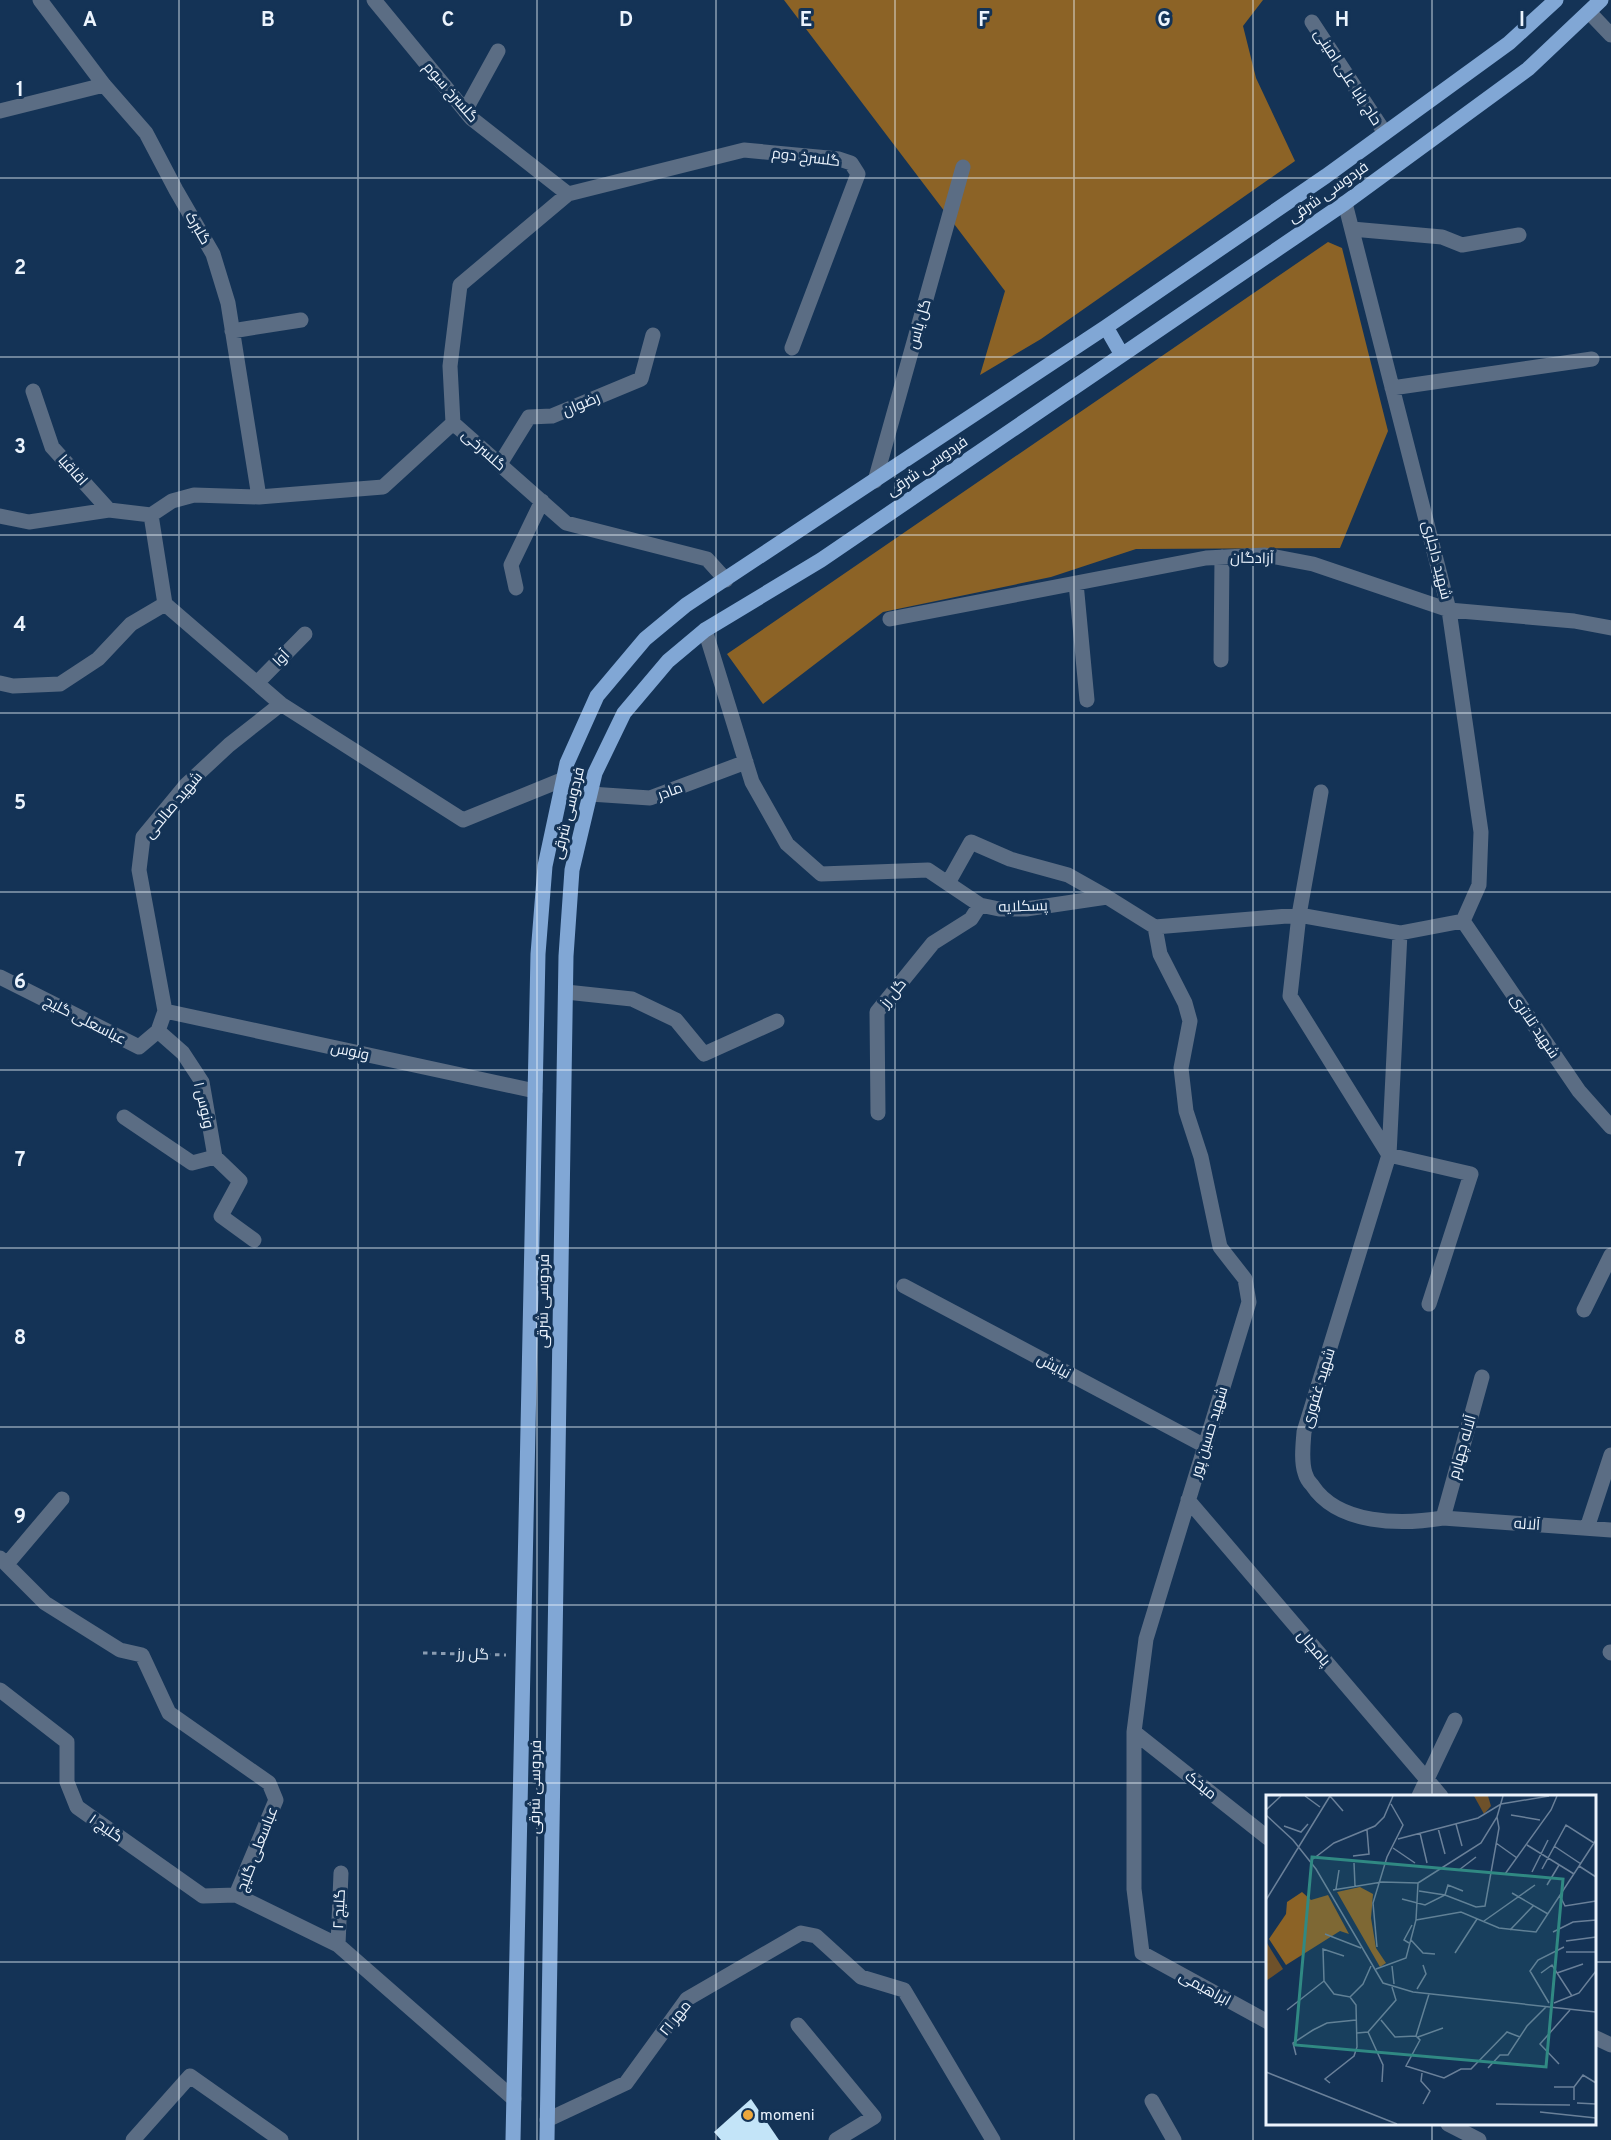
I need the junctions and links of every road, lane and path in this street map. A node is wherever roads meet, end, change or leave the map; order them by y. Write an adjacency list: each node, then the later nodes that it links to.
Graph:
1 (40, 0): 9 (street, گلبرک)
2 (1556, 0): 12 (main road, فردوسی شرقی)
3 (1601, 0): 5 (main road, فردوسی شرقی)
4 (383, 4): 11 (street, گلسرخ سوم)
5 (1589, 12): 7 (street); 15 (main road, فردوسی شرقی)
6 (1312, 22): 12 (street, حاج بابا علی امینی)
7 (1611, 35)
8 (498, 51): 11 (street)
9 (104, 86): 10 (street); 20 (street, گلبرک)
10 (0, 111)
11 (465, 111): 14 (street, گلسرخ سوم)
12 (1385, 133): 19 (main road, فردوسی شرقی)
13 (963, 167): 29 (street, گل یاس)
14 (568, 194): 22 (street, گلسرخ دوم); 27 (street, گلسرخی)
15 (1345, 202): 16 (street, شهید داجلری); 23 (main road, فردوسی شرقی)
16 (1352, 229): 17 (street); 25 (street, شهید داجلری)
17 (1519, 235)
18 (301, 320): 20 (street)
19 (1106, 327): 23 (main road); 29 (main road, فردوسی شرقی)
20 (232, 331): 30 (street, گلبرک)
21 (653, 335): 28 (street, رضوان)
22 (792, 348)
23 (1122, 355): 43 (main road, فردوسی شرقی)
24 (1592, 359): 25 (street)
25 (1392, 388): 40 (street, شهید داجلری)
26 (33, 391): 32 (street, اقاقیا)
27 (453, 423): 28 (street, گلسرخی); 30 (street)
28 (500, 464): 31 (street, گلسرخی)
29 (875, 481): 36 (main road, فردوسی شرقی)
30 (259, 497): 33 (street)
31 (542, 501): 36 (street, گلسرخی); 38 (street)
32 (109, 510): 33 (street); 34 (street)
33 (150, 515): 39 (street)
34 (0, 516)
35 (1222, 557): 37 (street, آزادگان); 40 (street, آزادگان); 45 (street)
36 (726, 580): 52 (main road, فردوسی شرقی)
37 (1076, 583): 41 (street, آزادگان); 49 (street)
38 (516, 588)
39 (165, 604): 47 (street); 48 (street)
40 (1449, 610): 42 (street, آزادگان); 59 (street, شهید داجلری)
41 (890, 619)
42 (1611, 628)
43 (705, 630): 51 (street, پسکلایه); 54 (main road, فردوسی شرقی)
44 (304, 634): 47 (street, آوا)
45 (1221, 660)
46 (0, 670): 48 (street)
47 (258, 682): 50 (street)
48 (6, 684)
49 (1087, 700)
50 (281, 704): 52 (street); 64 (street, شهید صالحی)
51 (746, 762): 54 (street, مادر); 55 (street, پسکلایه)
52 (564, 779): 67 (main road, فردوسی شرقی)
53 (1321, 792): 58 (street)
54 (590, 794): 63 (main road, فردوسی شرقی)
55 (948, 883): 56 (street); 57 (street, پسکلایه)
56 (1107, 897): 57 (street, پسکلایه); 60 (street)
57 (980, 905): 68 (street, گل رز)
58 (1299, 915): 60 (street); 61 (street); 71 (street)
59 (1463, 921): 61 (street); 70 (street, شهید تلاتری)
60 (1155, 927): 79 (street, شهید حسین پور)
61 (1400, 933): 71 (street, شهید غفوری)
62 (0, 977): 66 (street, عباسعلی گلیج)
63 (566, 992): 65 (street); 106 (main road, فردوسی شرقی)
64 (165, 1011): 66 (street); 67 (street, ونوس)
65 (777, 1021)
66 (158, 1031): 72 (street, ونوس ۱)
67 (535, 1091): 88 (main road, فردوسی شرقی)
68 (878, 1113)
69 (124, 1117): 72 (street)
70 (1611, 1127)
71 (1389, 1155): 76 (street); 83 (street, شهید غفوری)
72 (215, 1157): 73 (street)
73 (254, 1240)
74 (1611, 1258): 77 (street)
75 (904, 1286): 79 (street, نیایش)
76 (1430, 1304)
77 (1584, 1310)
78 (1482, 1377): 83 (street, آلاله چهارم)
79 (1204, 1446): 82 (street, شهید حسین پور)
80 (1611, 1455): 84 (street)
81 (62, 1499): 86 (street)
82 (1188, 1500): 91 (street, شهید حسین پور); 92 (street, پامچال)
83 (1443, 1518): 84 (street, آلاله)
84 (1587, 1528): 85 (street, آلاله)
85 (1611, 1530)
86 (3, 1561): 97 (street, عباسعلی گلیج)
87 (423, 1653): 88 (path, گل رز)
88 (523, 1656): 104 (main road, فردوسی شرقی)
89 (0, 1690): 97 (street, گلیج ۱)
90 (1455, 1720): 92 (street)
91 (1134, 1732): 95 (street, میخک); 99 (street, شهید حسین پور)
92 (1427, 1780): 93 (street); 94 (street, پامچال)
93 (1420, 1795)
94 (1439, 1795)
95 (1266, 1836)
96 (341, 1873): 98 (street, گلیج ۲)
97 (236, 1895): 98 (street, عباسعلی گلیج)
98 (338, 1945): 104 (street, عباسعلی گلیج)
99 (1142, 1953): 100 (street, ابراهیمی)
100 (1266, 2021)
101 (798, 2025): 112 (street)
102 (1596, 2038): 103 (street)
103 (1611, 2045)
104 (514, 2099): 110 (main road, فردوسی شرقی)
105 (1152, 2101): 114 (street)
106 (548, 2120): 111 (main road, فردوسی شرقی); 113 (street, مهر ۲۱)
107 (1453, 2131): 115 (street)
108 (134, 2140): 109 (street)
109 (281, 2140)
110 (513, 2140)
111 (547, 2140)
112 (836, 2140)
113 (993, 2140)
114 (1174, 2140)
115 (1479, 2140)

